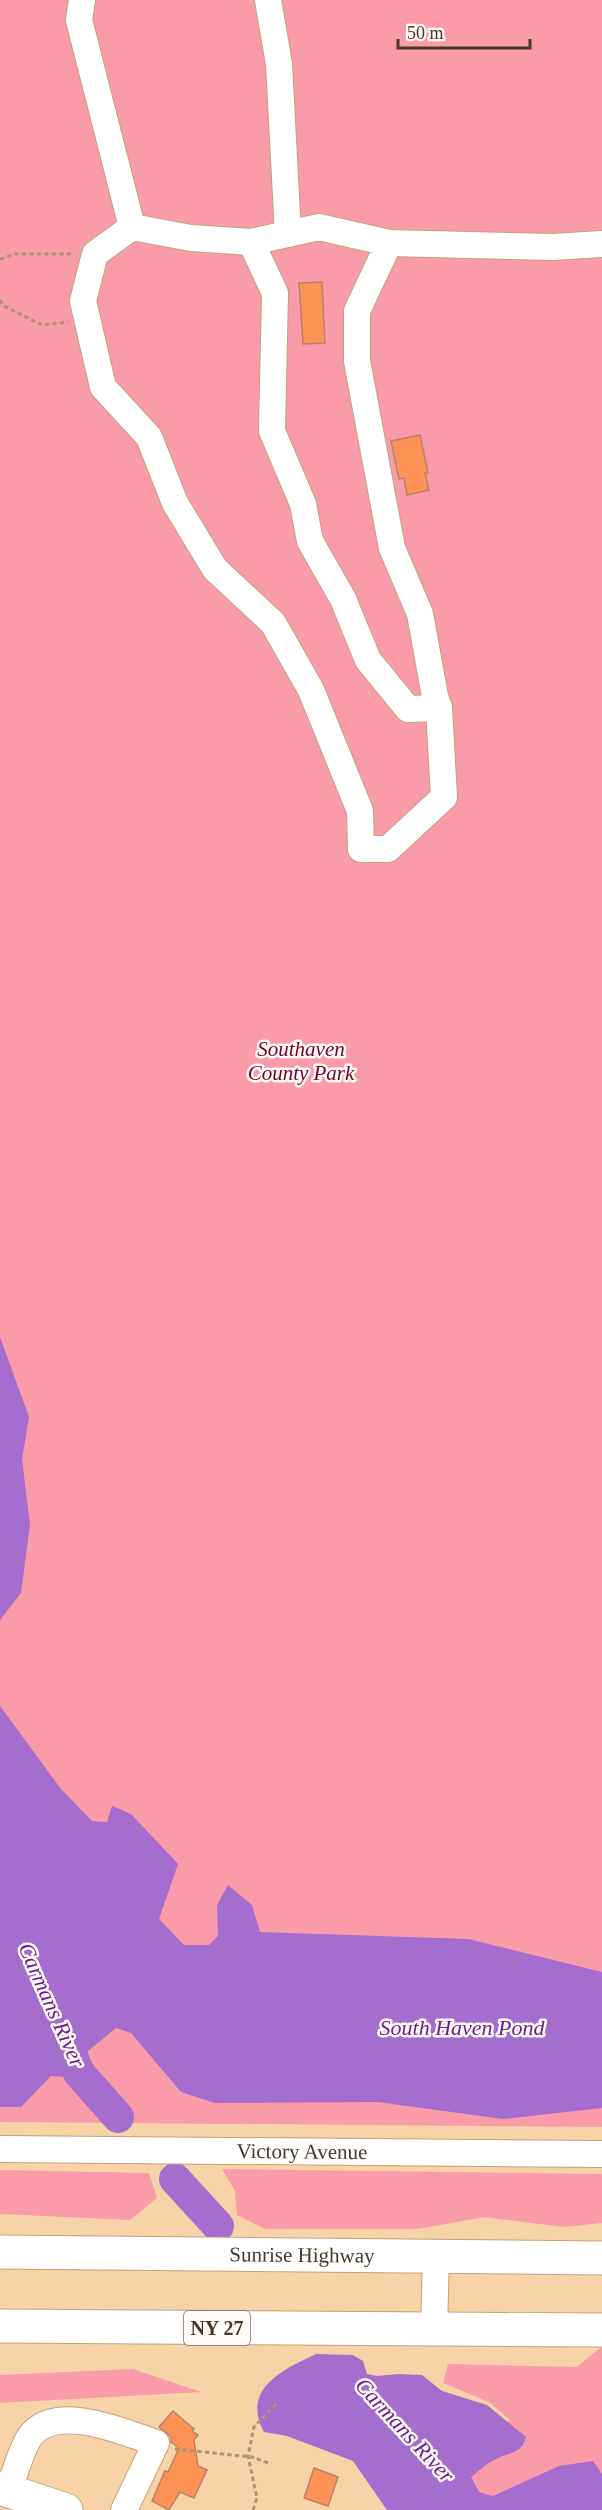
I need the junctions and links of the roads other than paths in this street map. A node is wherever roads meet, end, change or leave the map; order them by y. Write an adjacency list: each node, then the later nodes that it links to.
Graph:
1 (82, 0): 3 (street)
2 (267, 0): 4 (street)
3 (132, 227): 5 (street); 8 (street)
4 (288, 234): 5 (street); 6 (street)
5 (251, 242): 8 (street)
6 (389, 243): 7 (street); 8 (street)
7 (602, 244)
8 (439, 708)
9 (0, 2149): 10 (street, Victory Avenue)
10 (602, 2154)
11 (0, 2252): 12 (main road, Sunrise Highway)
12 (436, 2257): 13 (main road, Sunrise Highway); 15 (street)
13 (602, 2258)
14 (0, 2326): 15 (main road, NY 27)
15 (434, 2329): 16 (main road, NY 27)
16 (602, 2330)
17 (4, 2489): 18 (main road); 19 (street)
18 (66, 2510)
19 (124, 2510)

